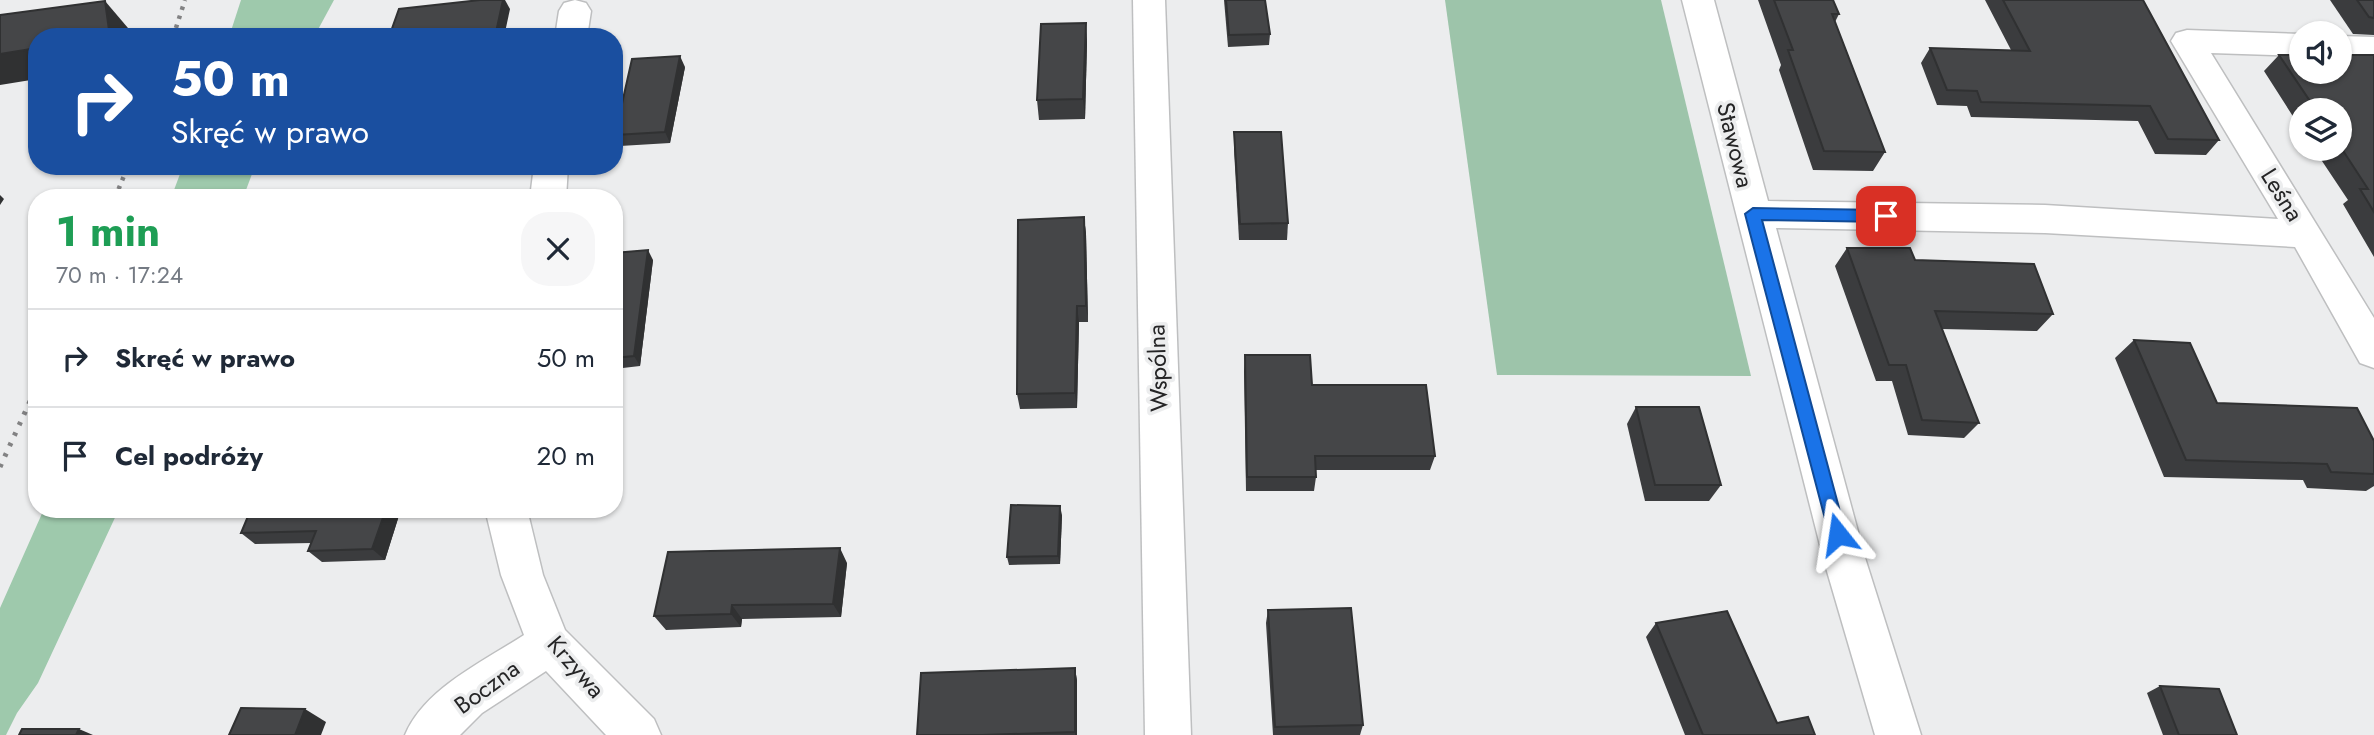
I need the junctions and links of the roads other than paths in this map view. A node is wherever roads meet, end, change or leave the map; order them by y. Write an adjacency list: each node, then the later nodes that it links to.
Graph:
1 (1149, 0): 13 (street, Wspólna)
2 (1698, 0): 6 (street, Stawowa)
3 (2289, 45): 7 (street, Leśna)
4 (2352, 47): 5 (street)
5 (2374, 48)
6 (1753, 214): 7 (street); 14 (street, Stawowa)
7 (2306, 234): 8 (street, Leśna)
8 (2374, 352)
9 (508, 518): 10 (street, Krzywa)
10 (550, 644): 11 (street, Boczna); 12 (street, Krzywa)
11 (428, 735)
12 (638, 735)
13 (1168, 735)
14 (1898, 735)

